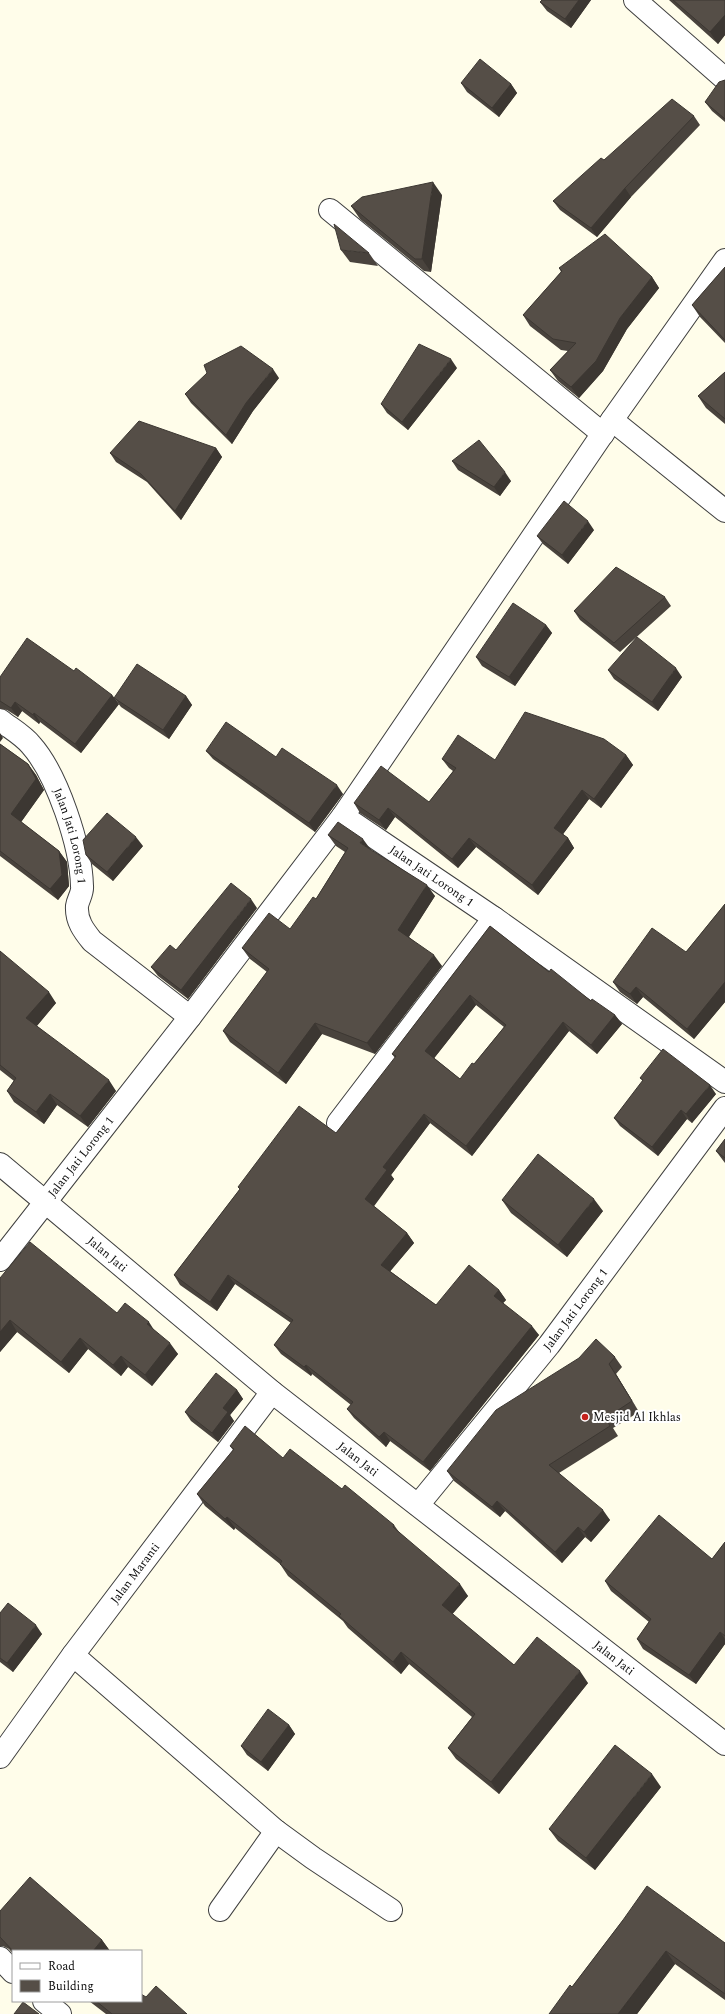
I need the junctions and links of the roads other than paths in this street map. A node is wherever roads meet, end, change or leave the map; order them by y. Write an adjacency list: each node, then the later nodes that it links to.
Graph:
1 (634, 0): 2 (street)
2 (725, 79)
3 (330, 210): 5 (street)
4 (725, 260): 5 (street)
5 (608, 427): 6 (street); 8 (street)
6 (725, 511)
7 (0, 720): 10 (street, Jalan Jati Lorong 1)
8 (343, 816): 9 (street, Jalan Jati Lorong 1); 10 (street, Jalan Jati Lorong 1)
9 (494, 918): 11 (street, Jalan Jati Lorong 1); 13 (street)
10 (190, 1017): 15 (street, Jalan Jati Lorong 1)
11 (725, 1082)
12 (725, 1108): 18 (street, Jalan Jati Lorong 1)
13 (338, 1123)
14 (0, 1164): 15 (street, Jalan Jati)
15 (45, 1201): 16 (street, Jalan Jati Lorong 1); 17 (street, Jalan Jati)
16 (0, 1260)
17 (272, 1392): 18 (street, Jalan Jati); 19 (street, Jalan Maranti)
18 (418, 1505): 20 (street, Jalan Jati)
19 (73, 1655): 21 (street, Jalan Maranti); 22 (street)
20 (725, 1744)
21 (0, 1757)
22 (276, 1831): 23 (street); 24 (street)
23 (220, 1910)
24 (391, 1910)
25 (0, 1958): 26 (street)
26 (12, 1971)
27 (45, 2002): 28 (street)
28 (60, 2014)

